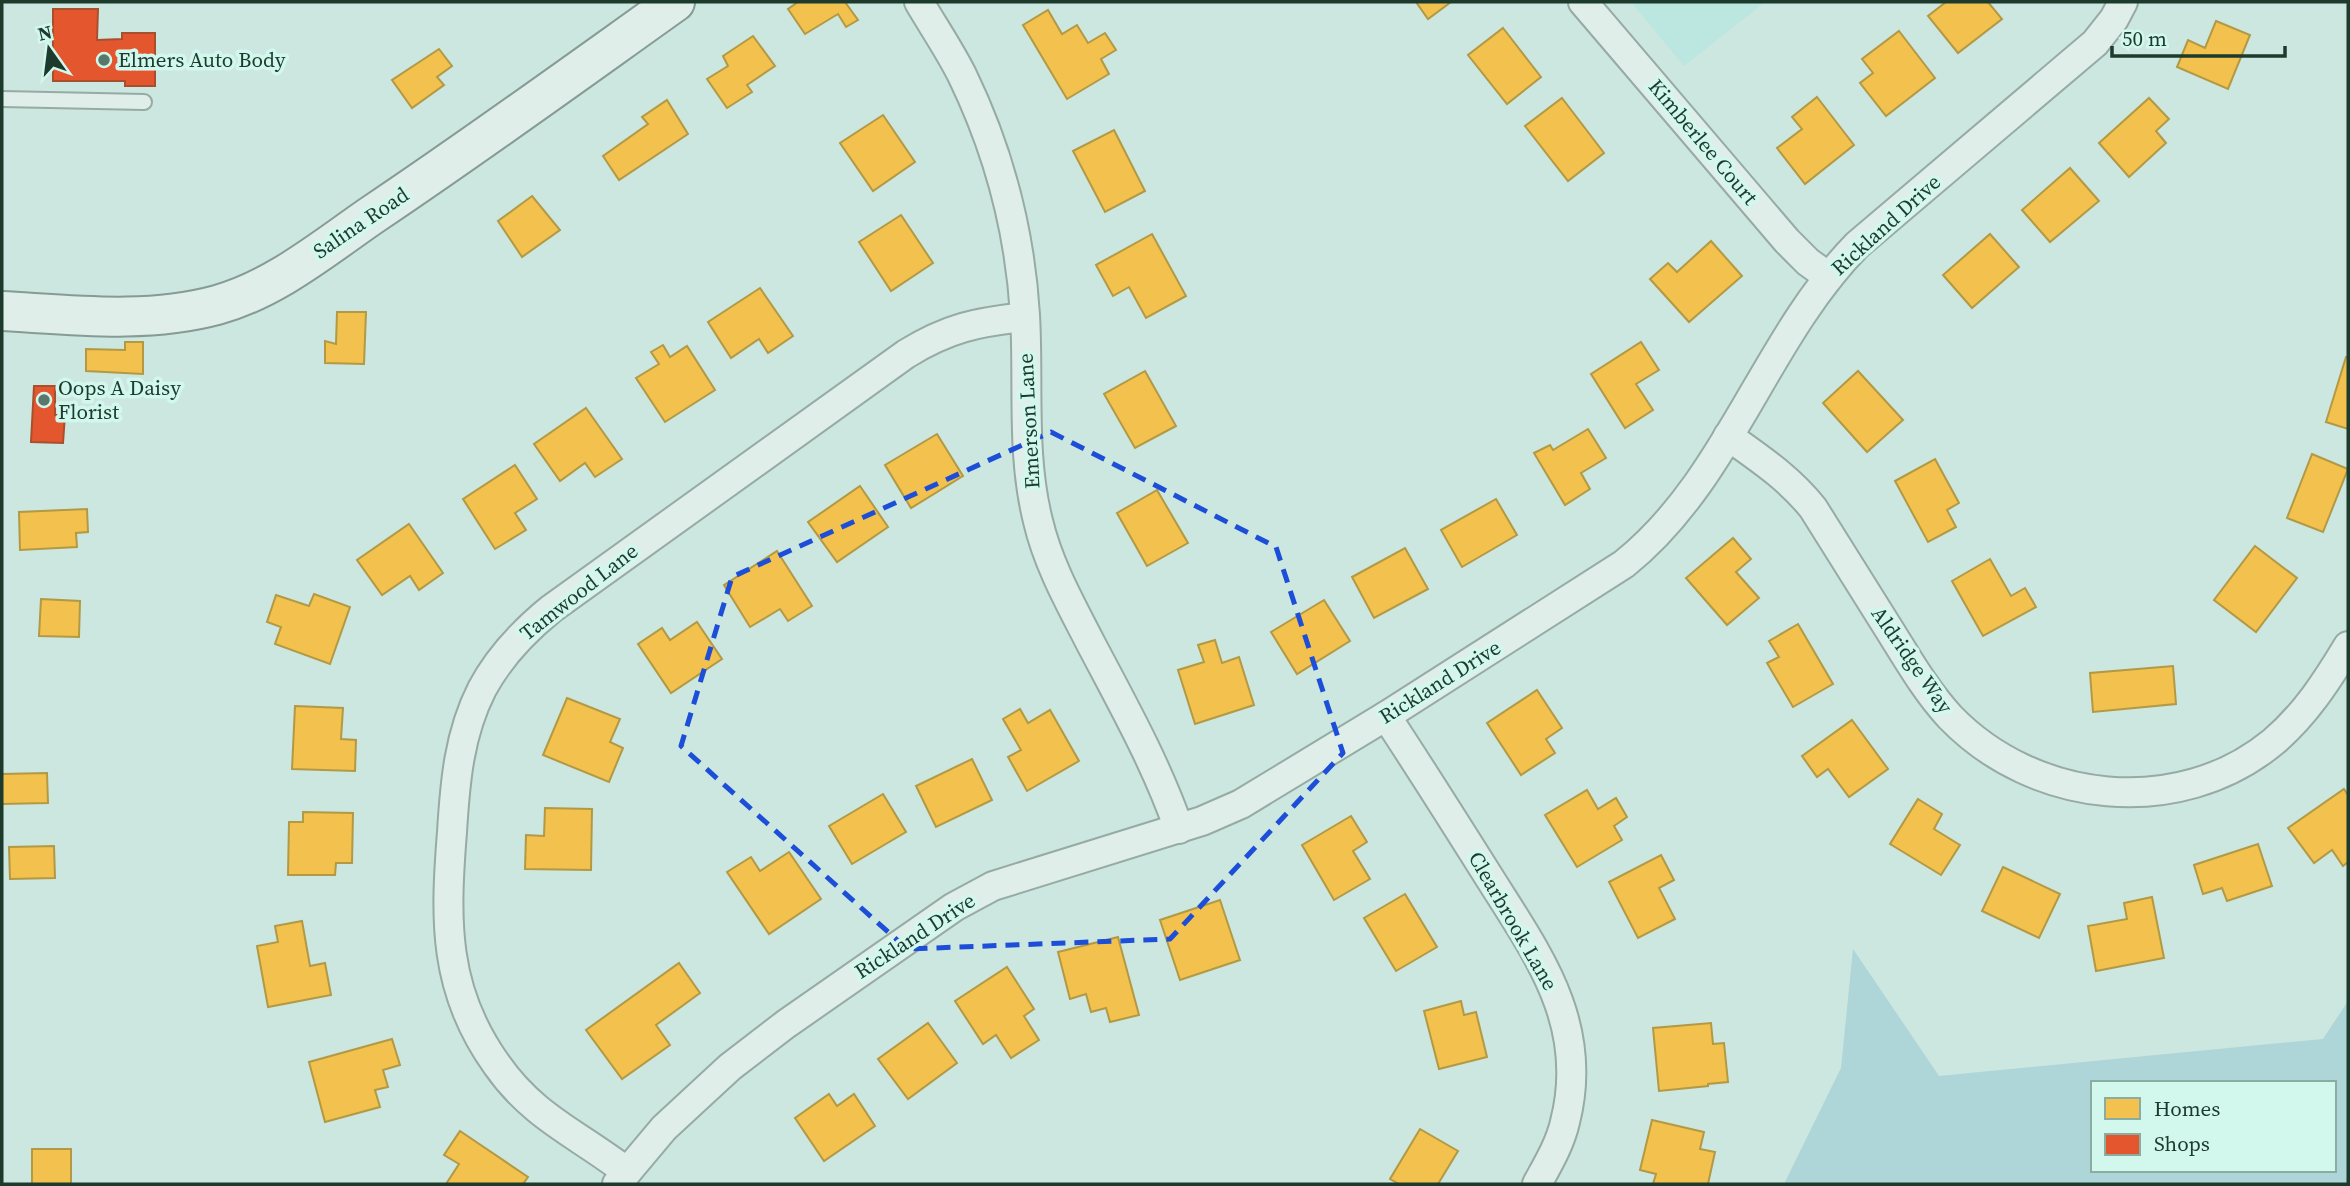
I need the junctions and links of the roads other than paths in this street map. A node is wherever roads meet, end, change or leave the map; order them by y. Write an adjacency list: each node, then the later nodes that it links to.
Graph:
1 (675, 2): 8 (street, Salina Road)
2 (919, 2): 9 (street, Emerson Lane)
3 (1583, 2): 7 (street, Kimberlee Court)
4 (2123, 2): 7 (street, Rickland Drive)
5 (2, 99): 6 (lane)
6 (144, 102)
7 (1829, 277): 10 (street, Rickland Drive)
8 (2, 311)
9 (1025, 317): 13 (street, Emerson Lane); 14 (street, Tamwood Lane)
10 (1728, 436): 11 (street, Aldridge Way); 12 (street, Rickland Drive)
11 (2348, 646)
12 (1387, 716): 13 (street, Rickland Drive); 15 (street, Clearbrook Lane)
13 (1179, 829): 14 (street, Rickland Drive)
14 (622, 1178)
15 (1537, 1184)

